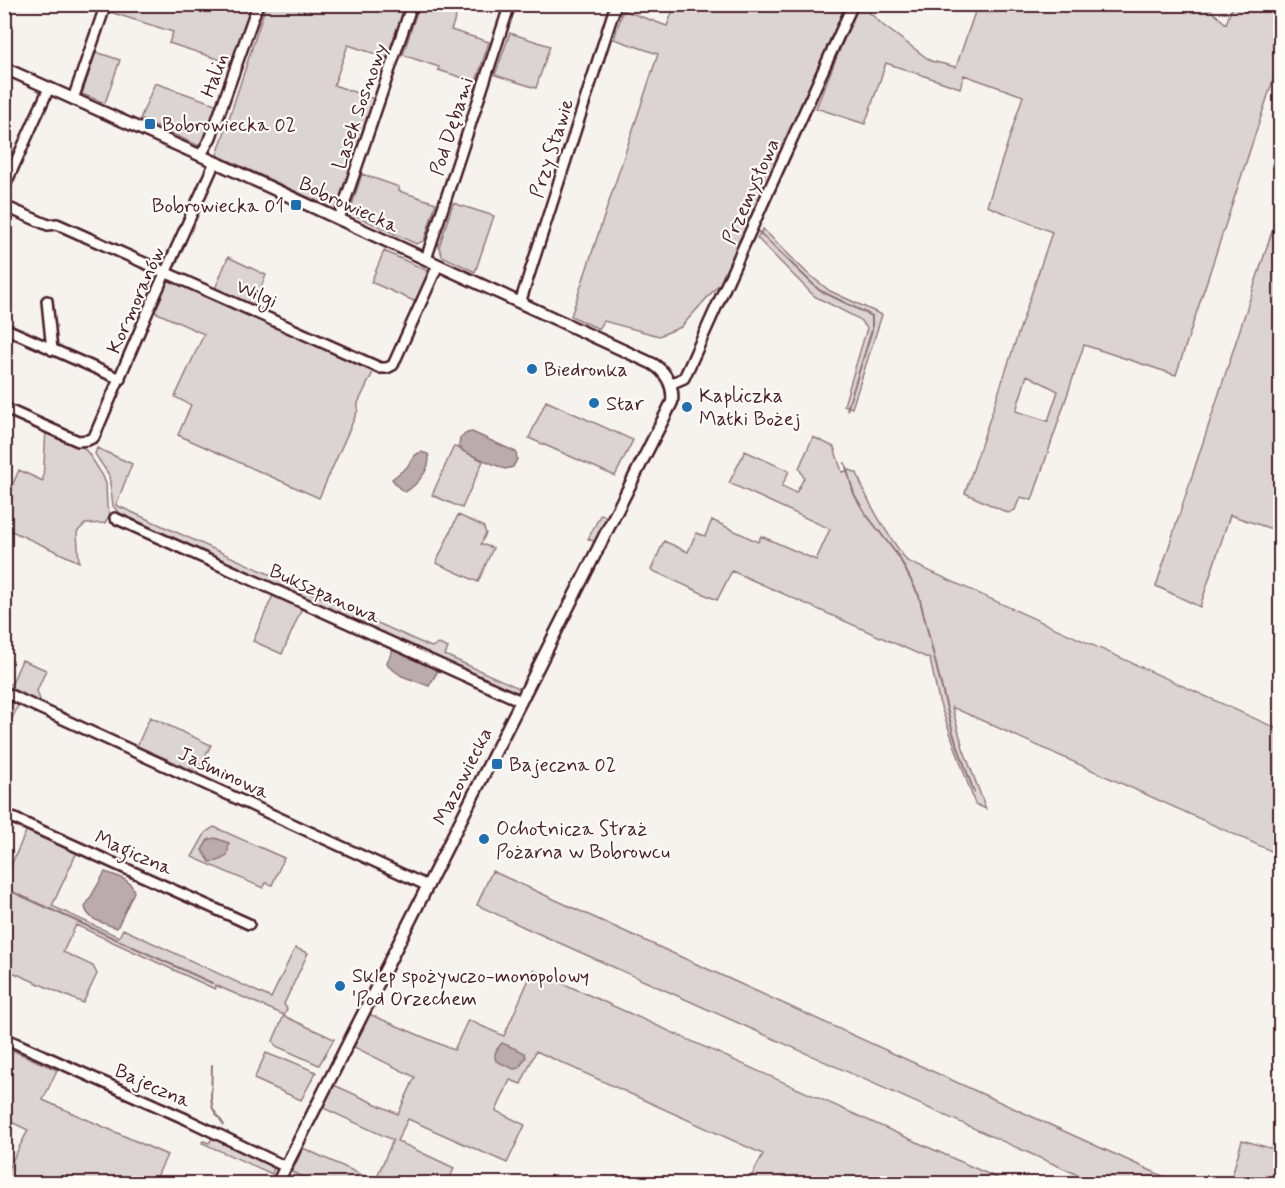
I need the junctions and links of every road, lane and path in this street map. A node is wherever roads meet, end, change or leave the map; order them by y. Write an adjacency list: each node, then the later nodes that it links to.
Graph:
1 (106, 4): 9 (street)
2 (258, 4): 10 (street, Halin)
3 (412, 4): 14 (street, Lasek Sosnowy)
4 (510, 4): 15 (street, Pod Dębami)
5 (616, 4): 19 (street, Przy Stawie)
6 (853, 4): 23 (street, Przemysłowa)
7 (4, 68): 8 (street, Bobrowiecka)
8 (49, 88): 9 (street, Bobrowiecka); 12 (street)
9 (74, 99): 10 (street, Bobrowiecka)
10 (201, 155): 11 (street, Bobrowiecka)
11 (215, 162): 14 (street, Bobrowiecka); 17 (street, Kormoranów)
12 (4, 189)
13 (4, 206): 17 (street, Wilgi)
14 (339, 219): 15 (street, Bobrowiecka)
15 (426, 259): 16 (street, Bobrowiecka)
16 (438, 265): 17 (street, Wilgi); 19 (street, Bobrowiecka)
17 (166, 272): 22 (street, Kormoranów)
18 (47, 301): 21 (street)
19 (520, 303): 23 (street, Bobrowiecka)
20 (4, 328): 21 (street)
21 (52, 350): 22 (street)
22 (120, 379): 24 (street, Kormoranów)
23 (670, 384): 27 (street, Mazowiecka)
24 (4, 408)
25 (115, 518): 27 (street, Bukszpanowa)
26 (4, 692): 29 (street, Jaśminowa)
27 (521, 701): 29 (street, Mazowiecka)
28 (4, 814): 30 (street, Magiczna)
29 (428, 886): 32 (street, Mazowiecka)
30 (249, 924)
31 (4, 1038): 32 (street, Bajeczna)
32 (286, 1167): 33 (street, Mazowiecka)
33 (277, 1184)

